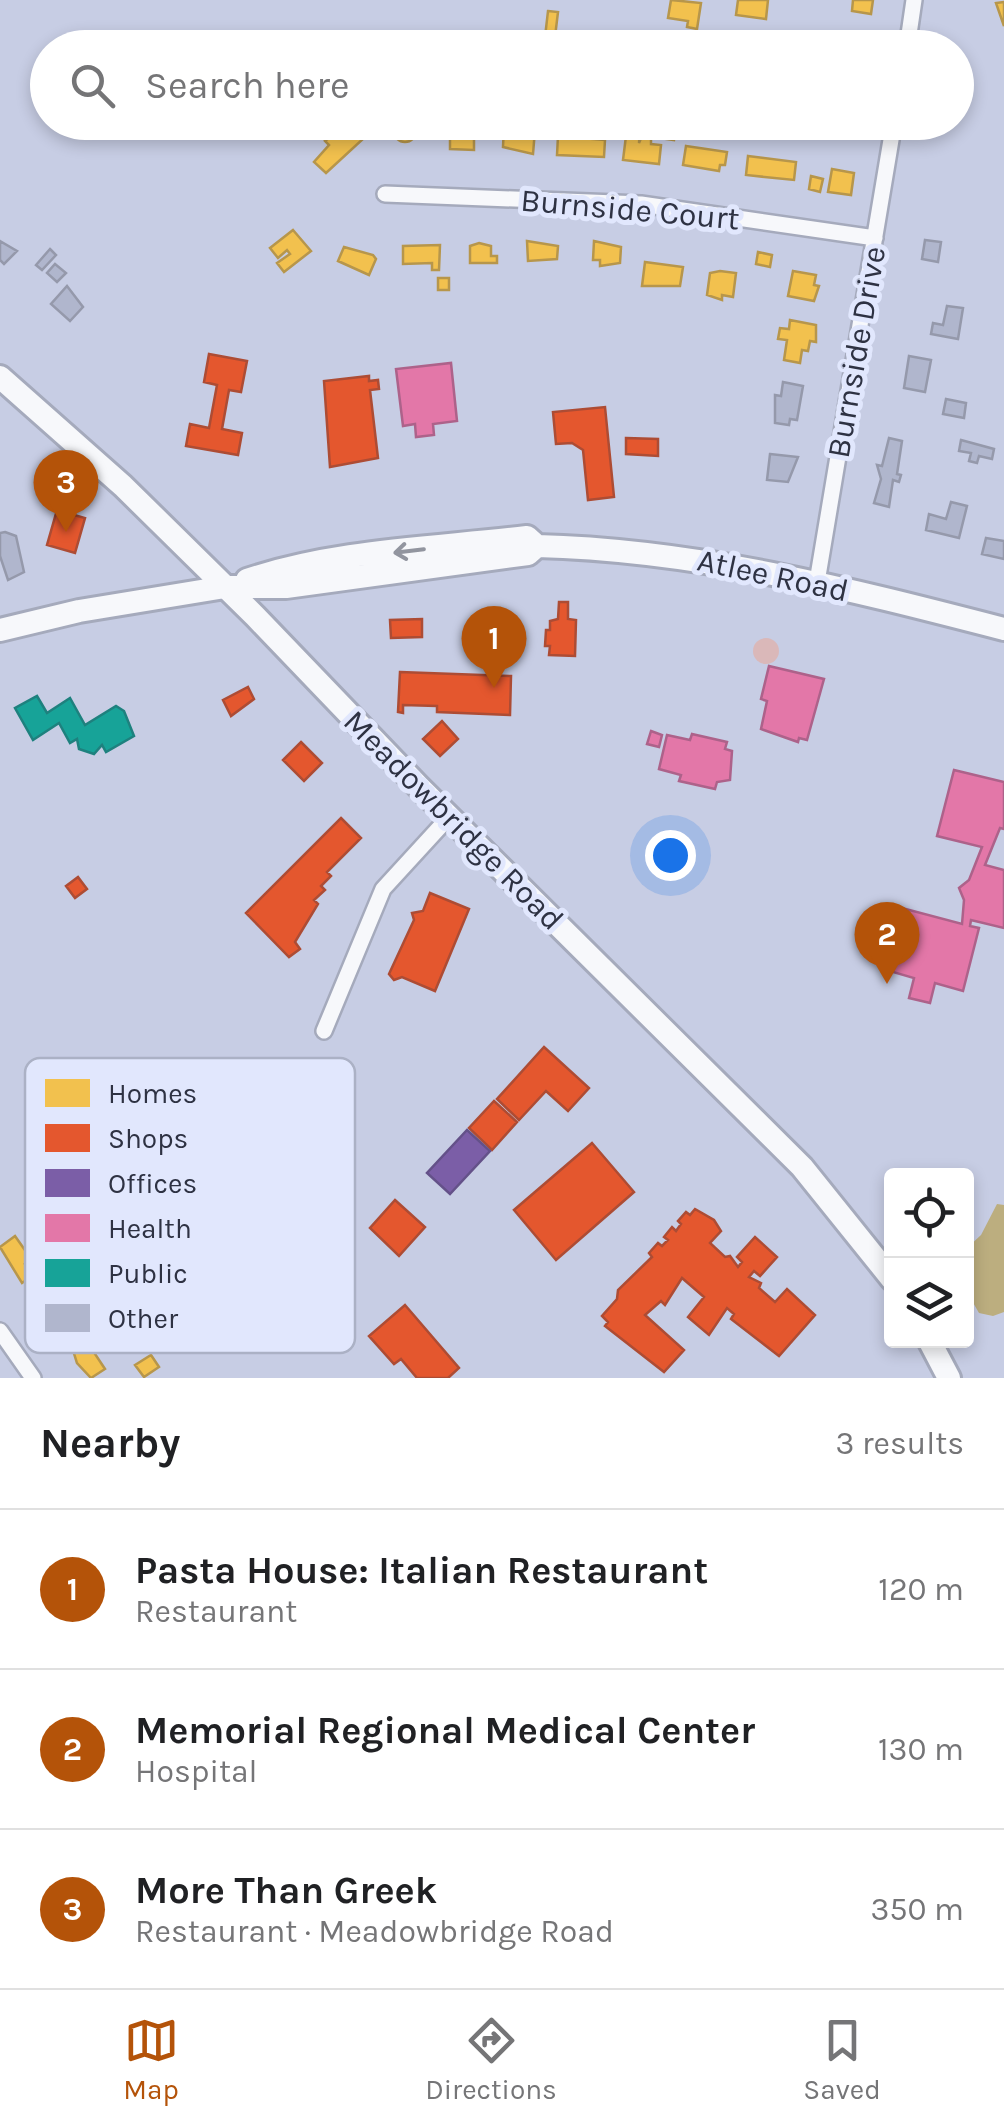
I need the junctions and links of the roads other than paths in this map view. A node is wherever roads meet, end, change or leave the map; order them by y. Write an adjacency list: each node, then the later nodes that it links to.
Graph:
1 (914, 0): 2 (street)
2 (910, 30)
3 (891, 140): 5 (street, Burnside Drive)
4 (385, 194): 5 (street, Burnside Court)
5 (875, 238): 7 (street, Burnside Drive)
6 (0, 378): 8 (main road, Meadowbridge Road)
7 (817, 582): 8 (main road, Atlee Road); 10 (main road, Atlee Road)
8 (225, 588): 9 (main road, Atlee Road); 11 (main road, Meadowbridge Road)
9 (0, 630)
10 (1004, 630)
11 (449, 817): 12 (street); 13 (main road, Meadowbridge Road)
12 (324, 1031)
13 (884, 1269)
14 (0, 1331): 16 (street)
15 (933, 1348): 17 (main road)
16 (33, 1378)
17 (949, 1378)

